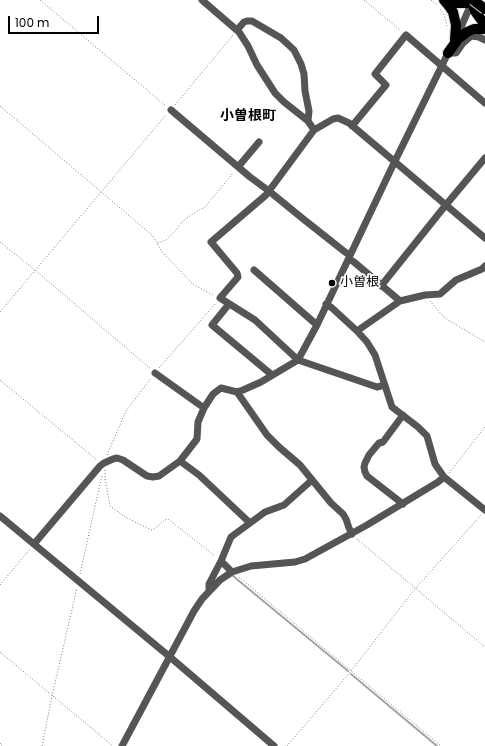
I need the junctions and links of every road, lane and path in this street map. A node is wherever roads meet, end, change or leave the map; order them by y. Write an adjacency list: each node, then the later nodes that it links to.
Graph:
1 (40, 0): 19 (path)
2 (202, 0): 10 (street)
3 (364, 0): 12 (path)
4 (431, 0): 11 (path)
5 (444, 0): 6 (highway); 13 (highway)
6 (473, 1): 7 (highway, bridge); 8 (highway); 13 (street)
7 (485, 9)
8 (485, 25)
9 (485, 29): 15 (highway)
10 (237, 30): 19 (path); 20 (street); 20 (street)
11 (447, 31)
12 (406, 35): 16 (street); 21 (street)
13 (455, 40): 15 (street)
14 (485, 40): 15 (street)
15 (448, 53): 16 (street)
16 (442, 66): 17 (street); 25 (street)
17 (485, 103)
18 (0, 106): 28 (path)
19 (171, 110): 26 (street); 28 (path)
20 (308, 121): 22 (street)
21 (352, 126): 22 (street); 25 (street)
22 (314, 130): 27 (street)
23 (258, 142): 26 (street)
24 (485, 158): 29 (street)
25 (394, 163): 29 (street); 33 (street)
26 (238, 167): 27 (street); 32 (path)
27 (269, 191): 33 (street); 39 (street)
28 (101, 192): 32 (path); 35 (path)
29 (445, 206): 30 (street); 37 (street)
30 (485, 238)
31 (0, 242): 35 (path)
32 (158, 244): 39 (path)
33 (350, 257): 37 (street); 42 (street)
34 (485, 266): 38 (street)
35 (35, 270): 43 (path); 48 (path)
36 (254, 270): 44 (street)
37 (382, 286): 40 (street)
38 (425, 294): 40 (street); 46 (path)
39 (220, 298): 41 (street); 48 (path)
40 (400, 301): 45 (street)
41 (229, 304): 47 (street); 49 (street)
42 (326, 304): 44 (street); 45 (street)
43 (0, 312)
44 (317, 325): 47 (street)
45 (357, 330): 51 (street)
46 (485, 342)
47 (298, 360): 49 (street); 51 (street)
48 (155, 373): 53 (street); 57 (path)
49 (272, 375): 52 (street)
50 (0, 380): 57 (path)
51 (385, 385): 54 (street)
52 (237, 392): 53 (street); 59 (street)
53 (204, 408): 56 (street)
54 (403, 415): 58 (street); 60 (street)
55 (485, 427): 58 (path)
56 (180, 461): 57 (street); 63 (street)
57 (104, 463): 65 (street); 66 (path); 68 (path)
58 (444, 477): 60 (street); 61 (street)
59 (312, 480): 63 (street); 64 (street)
60 (403, 504): 64 (street)
61 (485, 510): 70 (path)
62 (0, 516): 65 (street)
63 (250, 522): 66 (street)
64 (352, 534): 67 (street); 70 (path)
65 (34, 544): 68 (street); 69 (path)
66 (221, 561): 67 (street); 71 (street)
67 (232, 572): 71 (street); 75 (path)
68 (78, 582): 74 (street); 76 (path)
69 (0, 585)
70 (416, 589): 72 (path); 75 (path)
71 (209, 591): 74 (street)
72 (485, 647)
73 (0, 652): 76 (path)
74 (170, 657): 81 (street); 82 (street)
75 (352, 671): 83 (path); 84 (path)
76 (52, 696): 79 (path); 80 (path)
77 (0, 743): 78 (path)
78 (2, 746)
79 (42, 746)
80 (113, 746)
81 (122, 746)
82 (274, 746)
83 (287, 746)
84 (441, 746)

